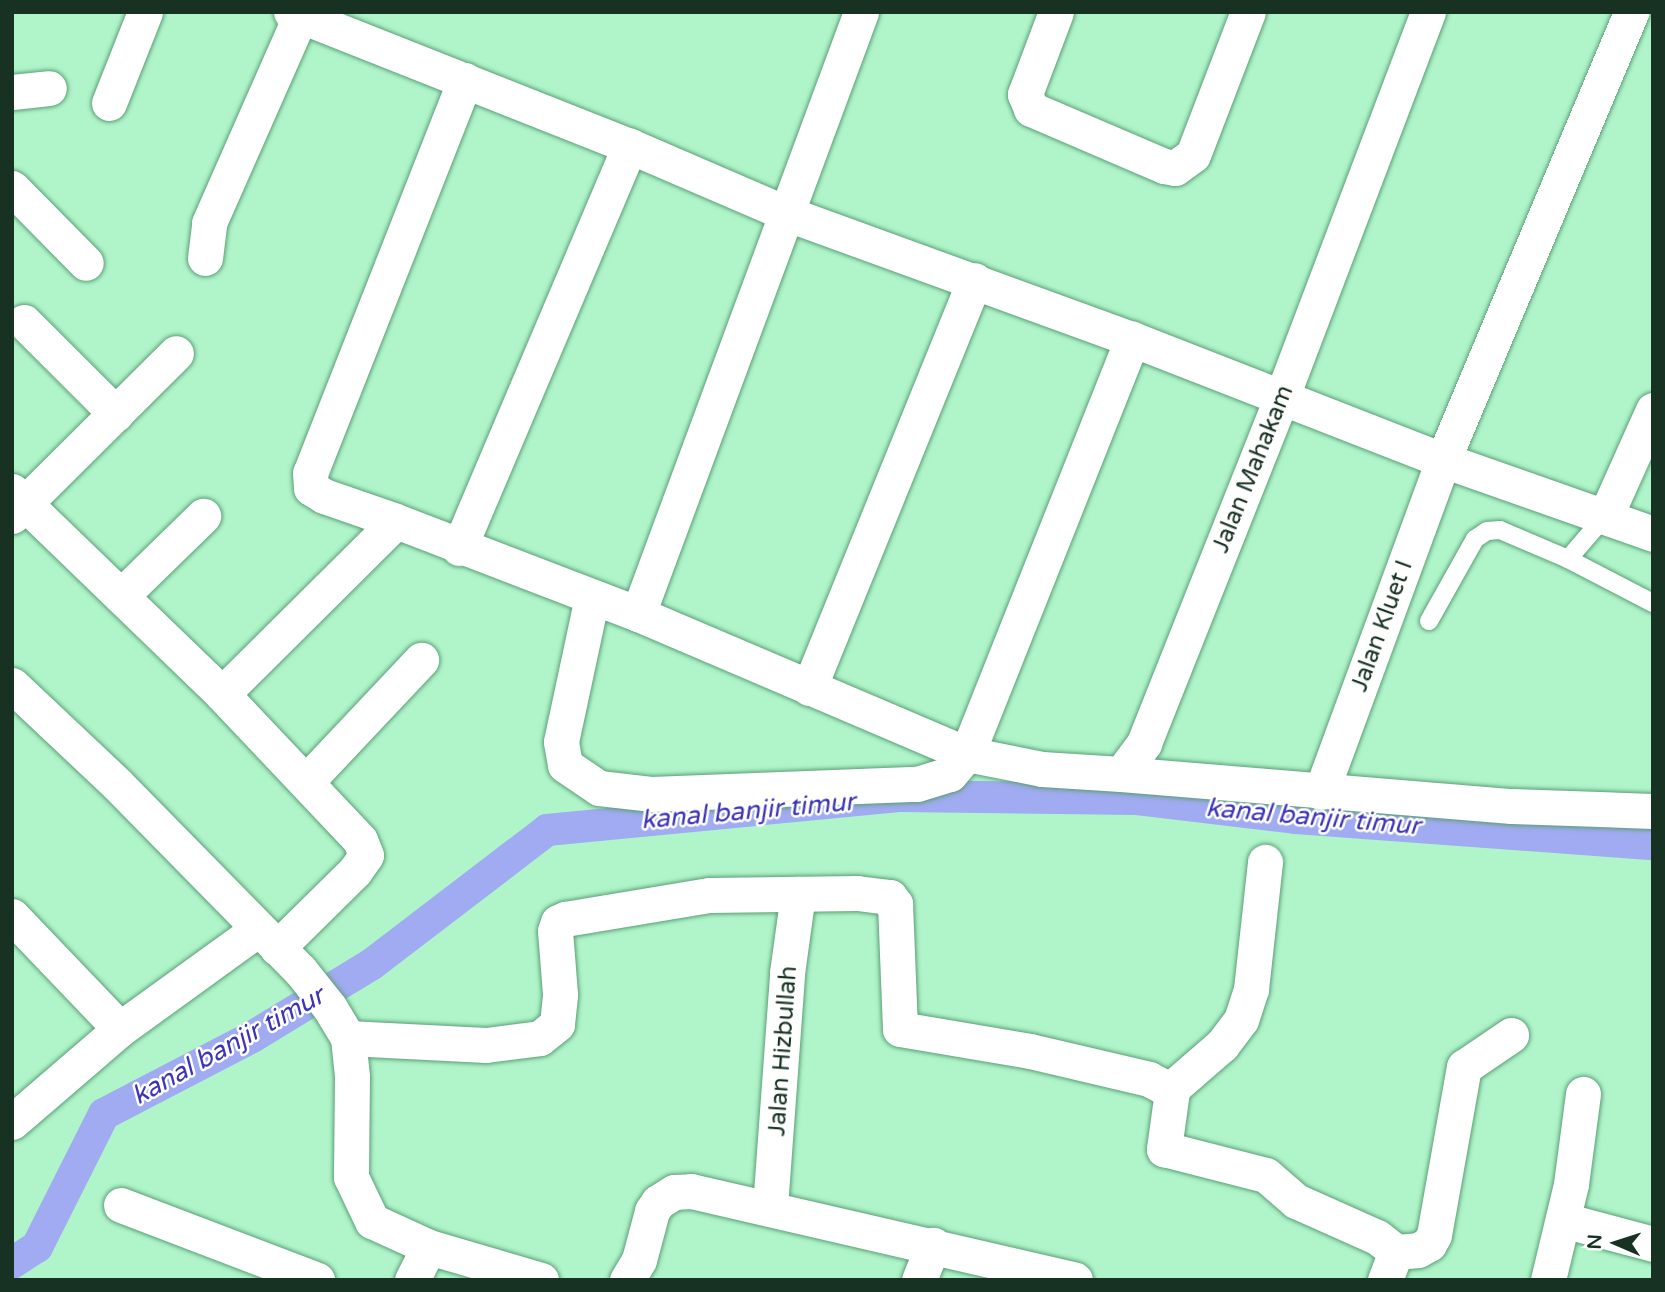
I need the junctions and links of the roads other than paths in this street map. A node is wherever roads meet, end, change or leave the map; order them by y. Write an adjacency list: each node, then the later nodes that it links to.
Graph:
1 (145, 12): 13 (street)
2 (861, 12): 16 (street)
3 (1056, 12): 4 (street)
4 (1248, 12)
5 (1428, 12): 23 (street, Jalan Mahakam)
6 (1631, 12): 26 (street, Jalan Kluet I)
7 (1648, 12): 9 (street)
8 (298, 14): 10 (street); 17 (street)
9 (1653, 14)
10 (465, 80): 14 (street); 30 (street)
11 (49, 88): 12 (street)
12 (12, 92)
13 (109, 103)
14 (630, 146): 16 (street); 32 (street)
15 (12, 188): 18 (street)
16 (788, 214): 19 (street); 37 (street)
17 (205, 258)
18 (86, 263)
19 (975, 280): 21 (street); 41 (street)
20 (24, 322): 25 (street)
21 (1132, 339): 23 (street); 43 (street)
22 (176, 353): 25 (street)
23 (1281, 399): 26 (street); 44 (street, Jalan Mahakam)
24 (1653, 410): 28 (street)
25 (116, 414): 27 (street)
26 (1443, 460): 28 (street); 46 (street, Jalan Kluet I)
27 (17, 503): 34 (street)
28 (1606, 515): 31 (street); 33 (lane)
29 (203, 516): 34 (street)
30 (397, 521): 32 (street); 42 (street)
31 (1653, 534)
32 (459, 548): 35 (street)
33 (1568, 559): 36 (lane); 38 (lane)
34 (121, 596): 42 (street)
35 (592, 597): 37 (street); 43 (street)
36 (1653, 603)
37 (638, 614): 41 (street)
38 (1429, 621)
39 (421, 660): 45 (street)
40 (12, 685): 51 (street)
41 (809, 688): 43 (street)
42 (222, 694): 45 (street)
43 (967, 754): 44 (street)
44 (1121, 774): 46 (street)
45 (306, 782): 51 (street)
46 (1321, 792): 47 (street)
47 (1653, 811)
48 (1265, 862): 55 (street)
49 (798, 894): 54 (street); 55 (street); 59 (street, Jalan Hizbullah)
50 (12, 916): 52 (street)
51 (278, 949): 52 (street); 54 (street)
52 (120, 1029): 57 (street)
53 (1511, 1035): 64 (street)
54 (348, 1038): 63 (street)
55 (1170, 1090): 64 (street)
56 (1583, 1094): 60 (street)
57 (14, 1119)
58 (121, 1205): 65 (street)
59 (770, 1207): 62 (street); 68 (street)
60 (1563, 1220): 61 (street); 71 (street)
61 (1653, 1244)
62 (933, 1245): 69 (street); 70 (street)
63 (429, 1247): 66 (street); 67 (street)
64 (1390, 1266)
65 (317, 1280)
66 (412, 1280)
67 (541, 1280)
68 (627, 1280)
69 (919, 1280)
70 (1076, 1280)
71 (1548, 1280)

